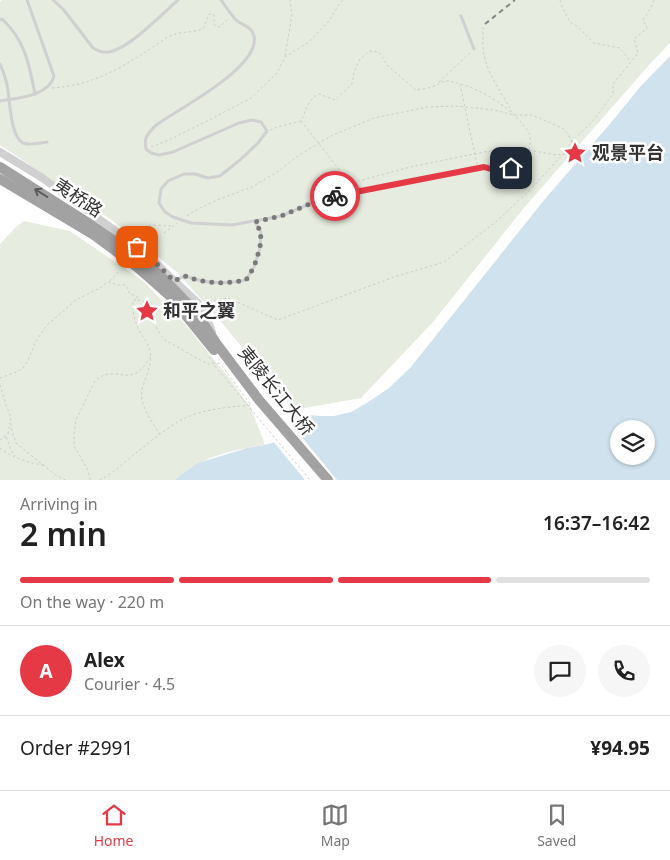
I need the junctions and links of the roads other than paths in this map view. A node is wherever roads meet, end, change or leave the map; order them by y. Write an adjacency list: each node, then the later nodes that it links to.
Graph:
1 (27, 0): 9 (lane)
2 (53, 0): 3 (lane)
3 (178, 0)
4 (221, 0): 19 (lane)
5 (461, 16): 7 (lane)
6 (0, 20): 9 (lane)
7 (474, 49)
8 (0, 64): 10 (lane)
9 (35, 94): 10 (lane)
10 (10, 99): 11 (lane); 12 (lane)
11 (0, 101)
12 (47, 142)
13 (0, 152): 20 (street)
14 (0, 167): 21 (highway, 夷桥路, one-way to 14)
15 (484, 167): 15 (lane); 17 (lane)
16 (0, 179): 21 (highway, 夷桥路)
17 (362, 191): 18 (lane); 18 (lane)
18 (326, 198): 19 (lane)
19 (255, 222): 20 (lane)
20 (172, 279): 22 (street)
21 (197, 323): 22 (highway, 夷陵长江大桥); 23 (highway, 夷陵长江大桥)
22 (216, 343): 24 (highway, 夷陵长江大桥)
23 (322, 480)
24 (328, 480)

